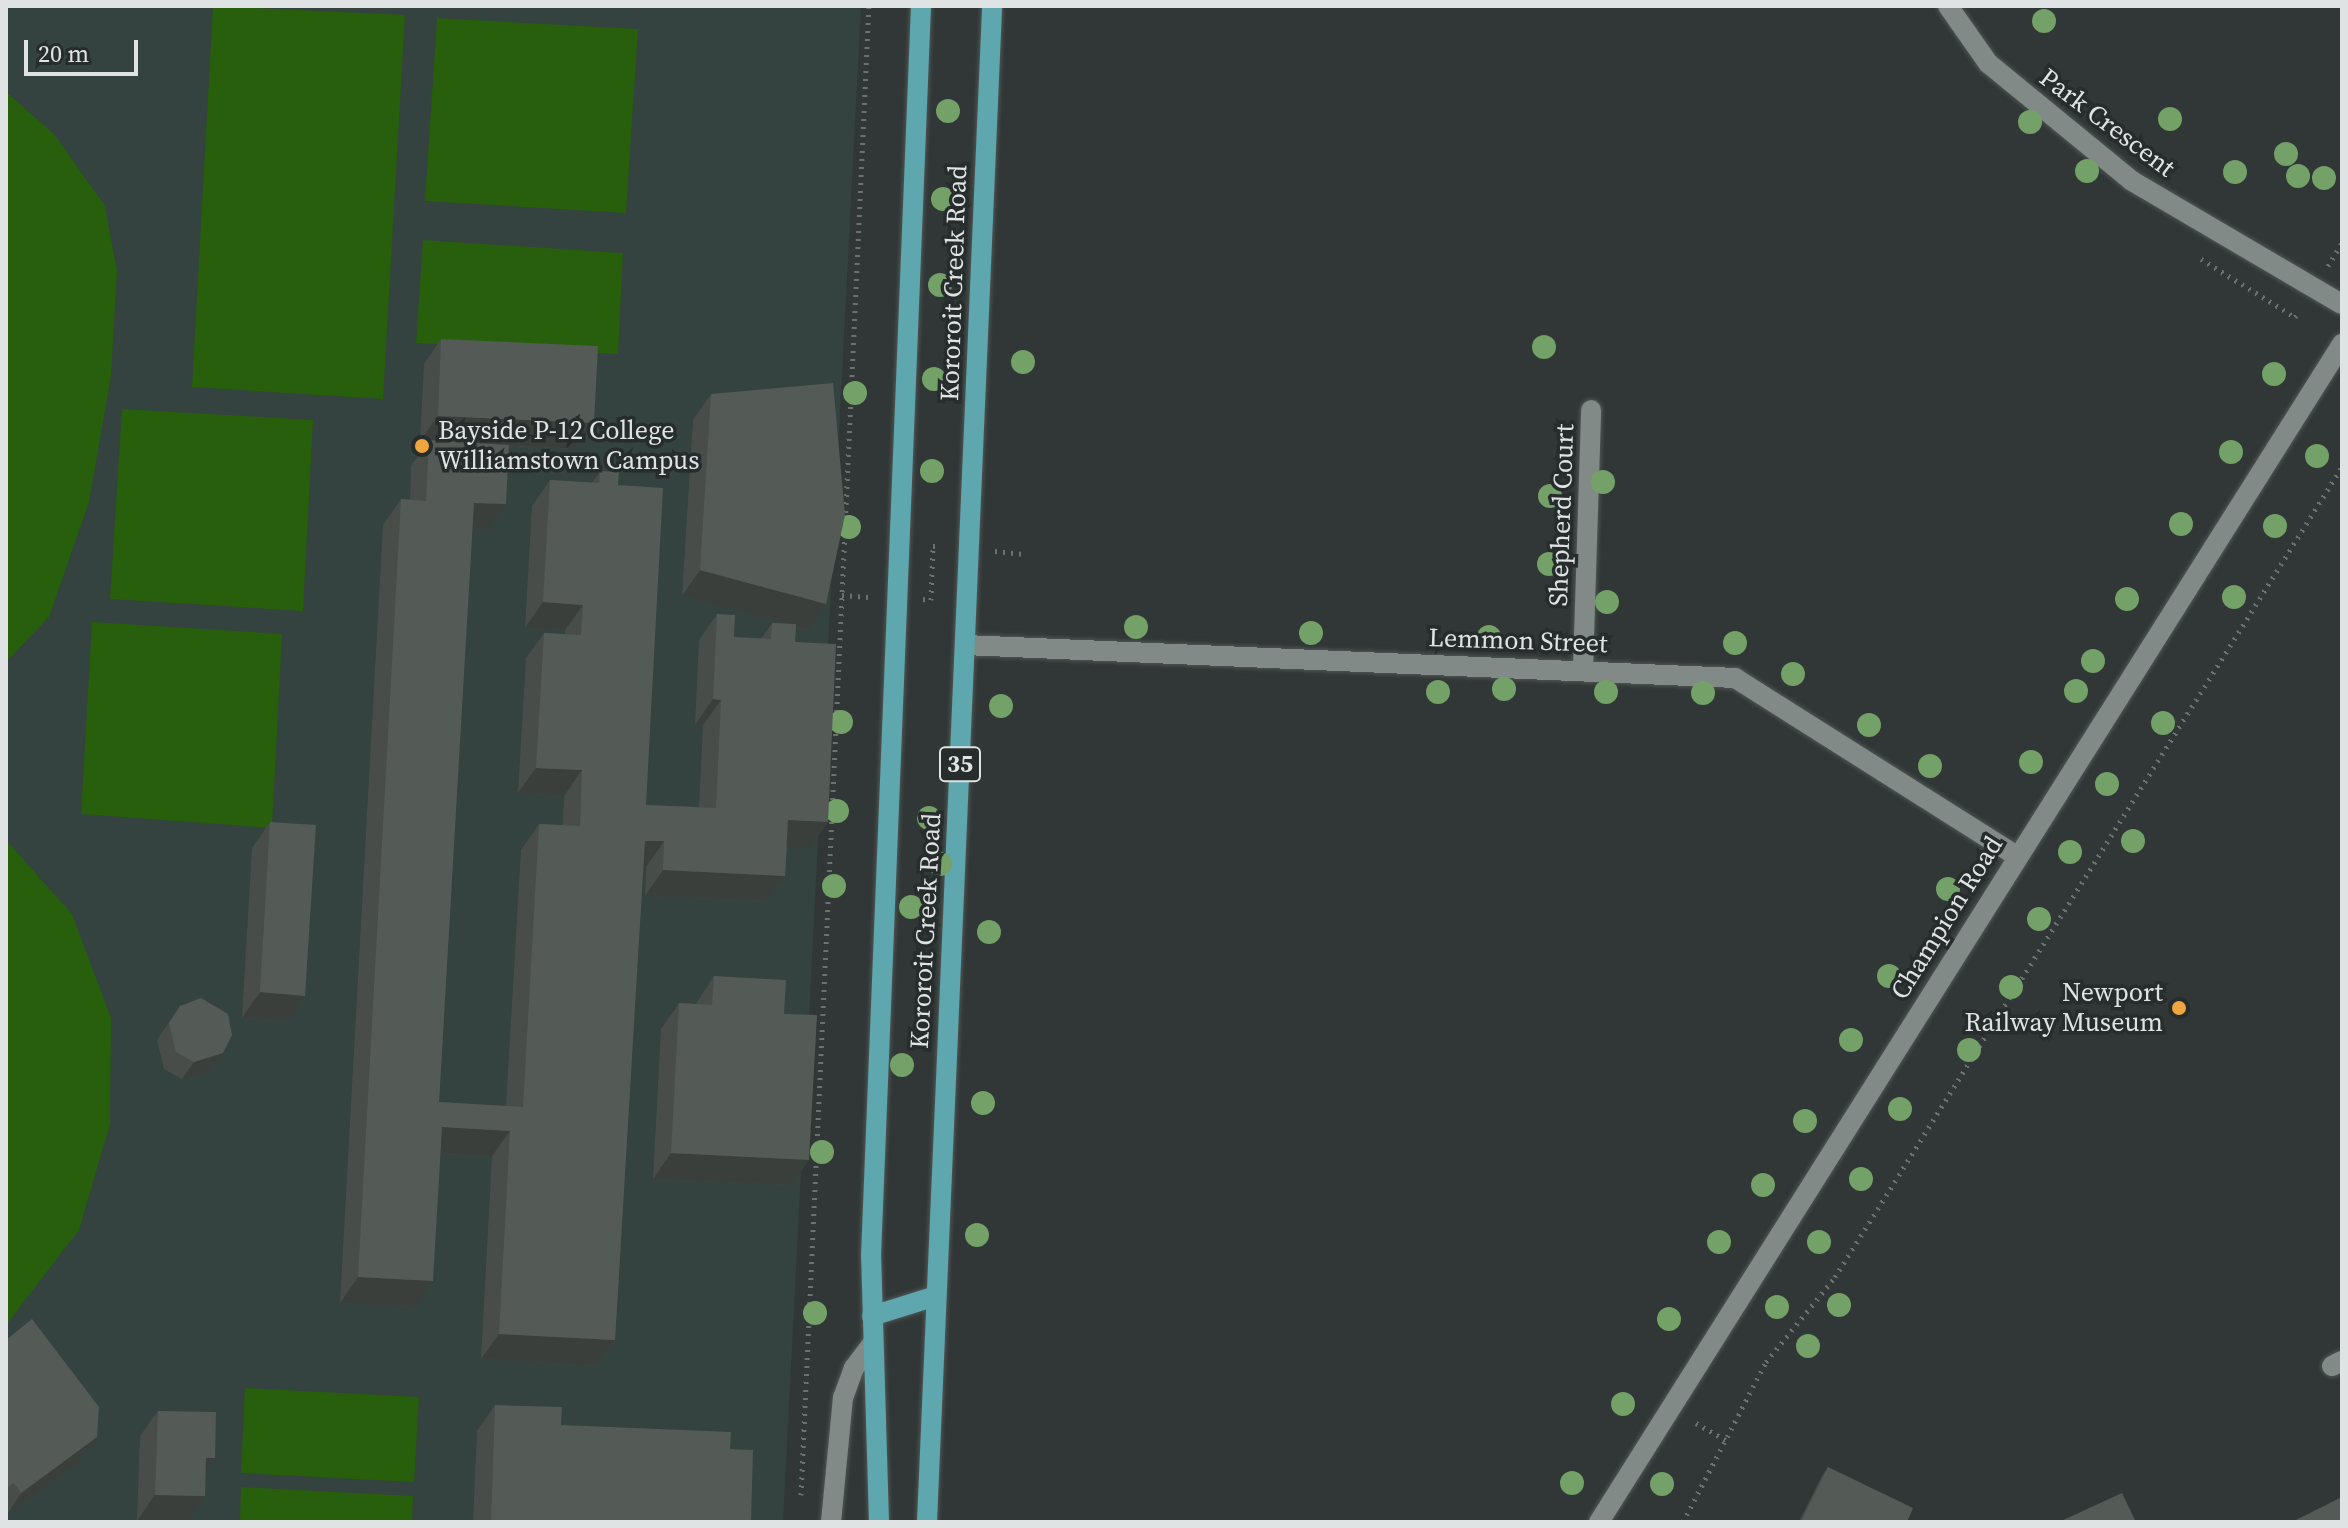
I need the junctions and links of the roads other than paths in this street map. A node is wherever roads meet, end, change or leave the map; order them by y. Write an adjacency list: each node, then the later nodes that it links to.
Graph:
1 (921, 6): 11 (main road, Kororoit Creek Road)
2 (992, 6): 7 (main road, Kororoit Creek Road / 35)
3 (1948, 6): 4 (street, Park Crescent)
4 (2342, 304)
5 (2342, 344): 9 (street, Champion Road)
6 (1591, 410): 8 (street, Shepherd Court)
7 (965, 645): 8 (street, Lemmon Street); 10 (main road, Kororoit Creek Road / 35)
8 (1583, 669): 9 (street, Lemmon Street)
9 (2017, 856): 16 (street, Champion Road)
10 (936, 1296): 11 (main road); 15 (main road, Kororoit Creek Road / 35)
11 (872, 1316): 12 (main road, Kororoit Creek Road)
12 (872, 1344): 13 (street); 14 (main road, Kororoit Creek Road)
13 (831, 1522)
14 (879, 1522)
15 (927, 1522)
16 (1599, 1522)

